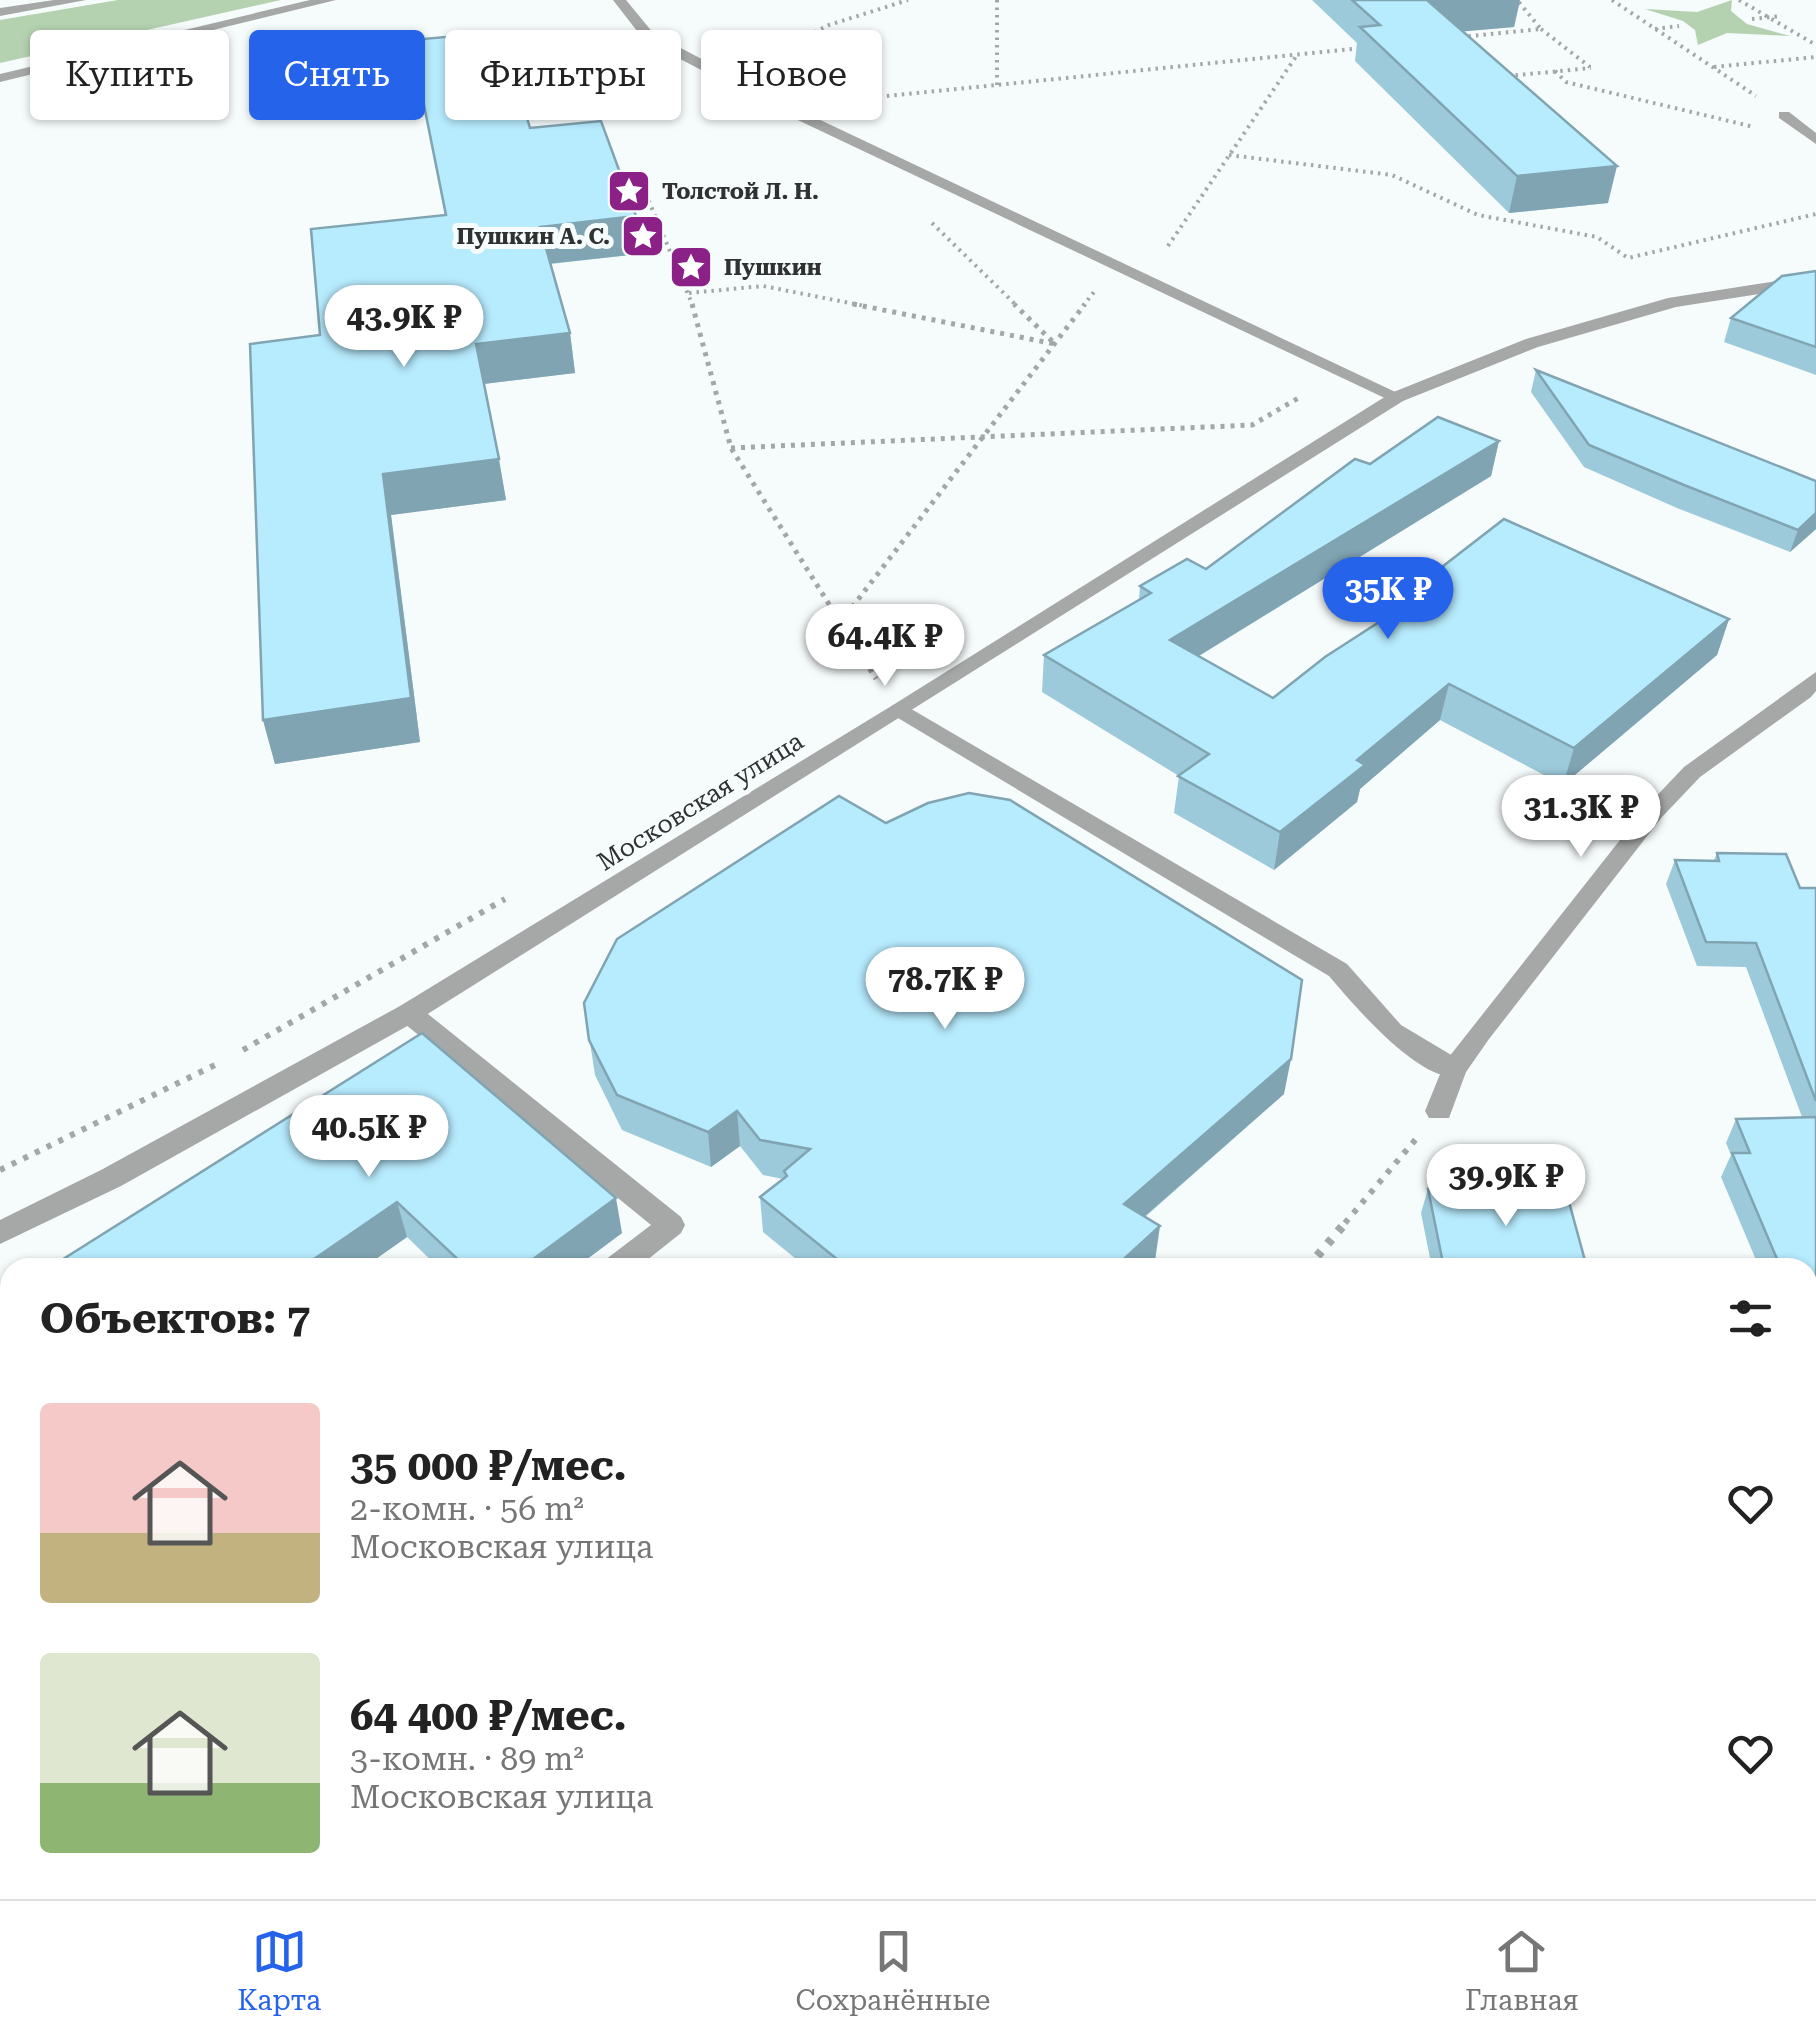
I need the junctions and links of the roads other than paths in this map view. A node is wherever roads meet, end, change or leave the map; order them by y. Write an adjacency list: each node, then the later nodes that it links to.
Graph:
1 (80, 0): 4 (street)
2 (330, 0): 5 (street)
3 (619, 0): 9 (street)
4 (0, 12)
5 (0, 78)
6 (1784, 115): 7 (street)
7 (1816, 140)
8 (1816, 280): 9 (street, Московская улица)
9 (1397, 397): 11 (street, Московская улица)
10 (1812, 692): 13 (street)
11 (902, 710): 12 (street, Московская улица); 13 (street)
12 (409, 1013): 15 (street, Московская улица); 16 (street)
13 (1454, 1069): 14 (street)
14 (1439, 1111)
15 (0, 1233)
16 (628, 1258)

